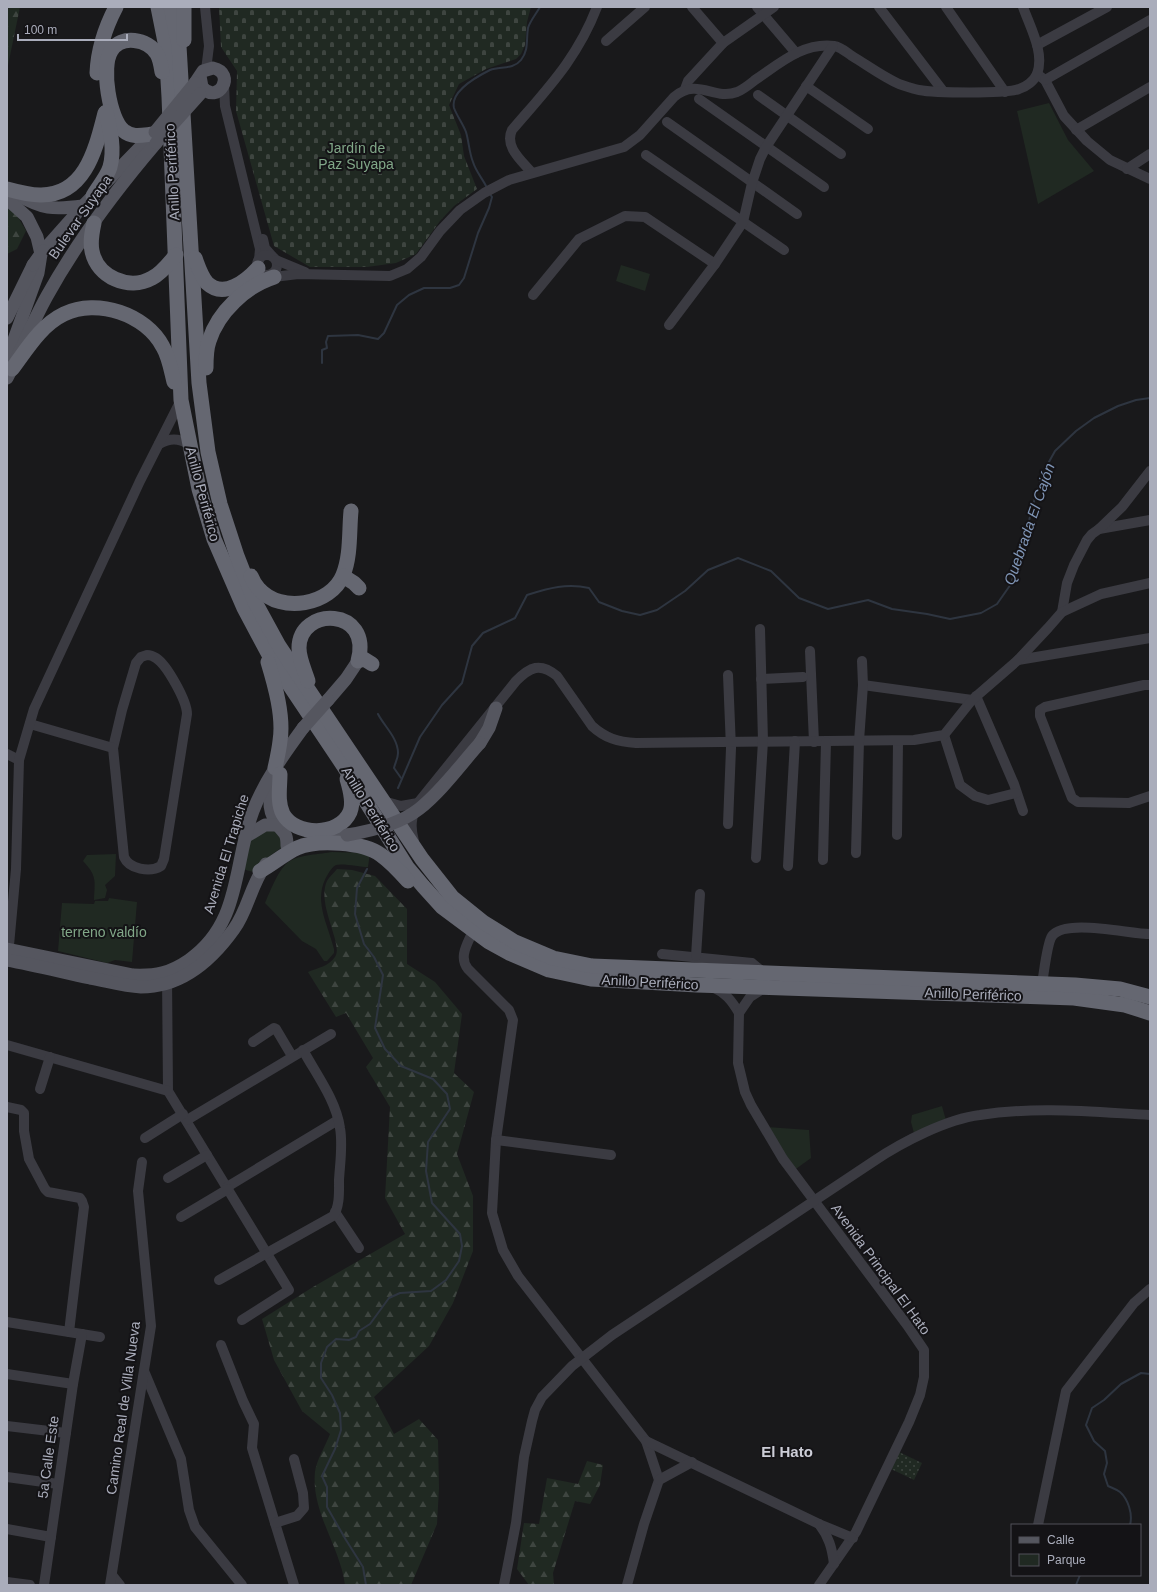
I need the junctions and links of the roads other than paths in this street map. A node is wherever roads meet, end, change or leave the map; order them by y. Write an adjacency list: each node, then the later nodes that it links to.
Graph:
1 (116, 7): 35 (highway)
2 (158, 7): 32 (highway, Anillo Periférico)
3 (172, 7): 24 (highway, Anillo Periférico)
4 (184, 7): 24 (highway)
5 (205, 7): 24 (street)
6 (596, 7): 47 (street)
7 (645, 7): 16 (street)
8 (692, 7): 17 (street)
9 (774, 7): 14 (street)
10 (879, 7): 29 (street)
11 (946, 7): 30 (street)
12 (1023, 7): 18 (street)
13 (1107, 7): 18 (street)
14 (760, 11): 17 (street); 21 (street)
15 (1150, 20): 23 (street)
16 (606, 41)
17 (723, 43): 28 (street)
18 (1037, 45): 23 (street)
19 (819, 46): 20 (street); 21 (street); 22 (street)
20 (833, 46): 22 (street); 29 (street)
21 (796, 53): 28 (street)
22 (823, 61): 26 (street)
23 (1041, 77): 30 (street); 39 (street)
24 (202, 82): 25 (main road, Bulevar Suyapa); 25 (main road); 34 (street); 40 (main road, Bulevar Suyapa, bridge); 57 (highway, Anillo Periférico)
25 (224, 85): 34 (street)
26 (806, 86): 36 (street); 38 (street)
27 (1150, 87): 39 (street)
28 (685, 89): 47 (street)
29 (943, 92): 30 (street)
30 (1005, 92)
31 (758, 95): 36 (street)
32 (169, 97): 40 (highway); 59 (highway, Anillo Periférico)
33 (699, 100): 41 (street)
34 (225, 106): 42 (street)
35 (106, 110): 51 (highway); 53 (highway)
36 (788, 115): 41 (street); 43 (street)
37 (667, 122): 49 (street)
38 (868, 129)
39 (1076, 130): 46 (street)
40 (154, 136): 53 (main road, Bulevar Suyapa); 56 (main road, Bulevar Suyapa)
41 (766, 146): 49 (street); 50 (street)
42 (236, 153): 60 (street); 63 (street)
43 (841, 154)
44 (1150, 154): 46 (street)
45 (646, 155): 55 (street)
46 (1127, 169): 48 (street)
47 (532, 173): 64 (street)
48 (1150, 180)
49 (752, 183): 54 (street); 55 (street)
50 (824, 187)
51 (7, 189): 53 (main road)
52 (7, 199): 68 (main road)
53 (88, 201): 66 (main road, Bulevar Suyapa, bridge)
54 (797, 214)
55 (743, 222): 58 (street); 62 (street)
56 (94, 223): 59 (highway); 68 (main road, Bulevar Suyapa)
57 (190, 244): 63 (highway); 70 (highway, Anillo Periférico)
58 (784, 250)
59 (176, 254): 69 (highway, Anillo Periférico)
60 (274, 258): 61 (street); 63 (street); 63 (street)
61 (285, 264): 63 (street); 64 (street)
62 (715, 264): 65 (street); 67 (street)
63 (268, 271): 64 (street); 70 (highway)
64 (310, 274)
65 (534, 295)
66 (7, 318)
67 (669, 325)
68 (9, 369): 69 (highway)
69 (181, 397): 71 (street); 72 (highway, Anillo Periférico)
70 (202, 411): 77 (highway, Anillo Periférico)
71 (158, 444): 72 (street); 97 (street)
72 (189, 444): 84 (highway, Anillo Periférico)
73 (1149, 473): 76 (street)
74 (351, 511): 78 (highway)
75 (1150, 520): 76 (street)
76 (1099, 529): 81 (street)
77 (237, 556): 78 (highway); 95 (highway, Anillo Periférico)
78 (343, 576): 80 (highway)
79 (1150, 583): 81 (street)
80 (358, 588)
81 (1062, 612): 86 (street)
82 (760, 629): 91 (street)
83 (1150, 638): 86 (street)
84 (263, 644): 109 (highway, Anillo Periférico); 110 (highway)
85 (810, 651): 104 (street)
86 (1018, 660): 94 (street)
87 (862, 661): 92 (street)
88 (365, 662): 95 (main road, Avenida El Trapiche); 95 (highway)
89 (728, 675): 102 (street)
90 (803, 677): 91 (street)
91 (761, 679): 99 (street)
92 (863, 685): 94 (street); 100 (street)
93 (1150, 685): 112 (street)
94 (974, 698): 98 (street); 111 (street)
95 (321, 699): 110 (main road, Avenida El Trapiche, bridge); 113 (highway, Anillo Periférico)
96 (496, 708): 102 (street); 114 (street); 120 (main road, Avenida El Trapiche, bridge)
97 (30, 724): 106 (street); 108 (street)
98 (944, 735): 101 (street); 111 (street)
99 (763, 741): 102 (street); 103 (street); 123 (street)
100 (859, 741): 101 (street); 105 (street); 122 (street)
101 (898, 741): 118 (street)
102 (730, 742): 116 (street)
103 (795, 742): 104 (street); 125 (street)
104 (814, 742): 105 (street)
105 (826, 742): 124 (street)
106 (113, 748): 106 (street)
107 (7, 754): 108 (street)
108 (19, 760): 131 (street)
109 (343, 765): 110 (highway); 129 (highway, Anillo Periférico)
110 (277, 771): 117 (main road); 119 (main road, Avenida El Trapiche)
111 (1016, 793): 115 (street)
112 (1150, 796)
113 (383, 801): 114 (street); 121 (highway, Anillo Periférico)
114 (418, 803): 121 (street)
115 (1023, 811)
116 (728, 824)
117 (278, 825): 119 (main road); 120 (main road)
118 (897, 835)
119 (245, 837): 126 (main road, Avenida El Trapiche)
120 (287, 846): 127 (main road, Avenida El Trapiche)
121 (416, 849): 135 (highway, Anillo Periférico)
122 (856, 852)
123 (756, 858)
124 (823, 860)
125 (788, 866)
126 (239, 870): 127 (main road); 134 (main road, Avenida El Trapiche)
127 (259, 874): 129 (highway); 134 (main road, Avenida El Trapiche)
128 (700, 894): 133 (street)
129 (468, 927): 137 (highway, Anillo Periférico); 154 (street)
130 (1150, 934): 136 (street)
131 (8, 954): 134 (main road, Avenida El Trapiche)
132 (662, 954): 133 (street)
133 (696, 956): 135 (street)
134 (167, 977): 148 (street)
135 (765, 980): 136 (highway, Anillo Periférico); 137 (highway, Anillo Periférico); 139 (street); 140 (highway, Anillo Periférico)
136 (1042, 984): 138 (highway, Anillo Periférico)
137 (697, 985): 139 (street)
138 (1150, 997)
139 (739, 1013): 160 (street, Avenida Principal El Hato)
140 (1150, 1013)
141 (331, 1034): 144 (street)
142 (253, 1042): 145 (street)
143 (7, 1045): 146 (street)
144 (303, 1050): 145 (street); 152 (street)
145 (292, 1056): 151 (street)
146 (50, 1057): 147 (street); 148 (street)
147 (40, 1089)
148 (168, 1090): 151 (street)
149 (7, 1107): 169 (street)
150 (1150, 1115): 160 (street)
151 (185, 1117): 153 (street); 156 (street)
152 (338, 1120): 159 (street); 161 (street)
153 (144, 1138)
154 (496, 1140): 155 (street); 173 (street)
155 (611, 1154)
156 (207, 1155): 158 (street); 159 (street)
157 (142, 1162): 174 (street, Camino Real de Villa Nueva)
158 (168, 1178)
159 (228, 1188): 162 (street); 164 (street)
160 (814, 1201): 173 (street); 190 (street, Avenida Principal El Hato)
161 (335, 1212): 163 (street); 164 (street)
162 (181, 1217)
163 (359, 1248)
164 (267, 1253): 165 (street); 167 (street)
165 (219, 1280)
166 (1150, 1289): 187 (street)
167 (242, 1320)
168 (7, 1322): 169 (street)
169 (70, 1332): 170 (street)
170 (82, 1334): 171 (street); 176 (street, 5a Calle Este)
171 (100, 1337)
172 (222, 1345): 185 (street)
173 (581, 1358): 179 (street); 199 (street)
174 (144, 1371): 192 (street, Camino Real de Villa Nueva); 197 (street)
175 (7, 1374): 176 (street)
176 (73, 1384): 178 (street, 5a Calle Este)
177 (7, 1426): 178 (street)
178 (66, 1433): 184 (street, 5a Calle Este)
179 (646, 1441): 181 (street); 183 (street)
180 (294, 1459): 185 (street)
181 (692, 1462): 183 (street); 186 (street)
182 (7, 1477): 184 (street)
183 (659, 1480): 200 (street)
184 (58, 1484): 189 (street, 5a Calle Este)
185 (275, 1523): 198 (street)
186 (819, 1524): 190 (street); 191 (street)
187 (1038, 1524)
188 (7, 1529): 189 (street)
189 (51, 1537): 195 (street, 5a Calle Este)
190 (853, 1538): 191 (street, Avenida Principal El Hato)
191 (834, 1564): 201 (street, Avenida Principal El Hato)
192 (111, 1580): 196 (street)
193 (7, 1582): 194 (street)
194 (30, 1585)
195 (44, 1585)
196 (120, 1585)
197 (242, 1585)
198 (294, 1585)
199 (504, 1585)
200 (627, 1585)
201 (819, 1585)

